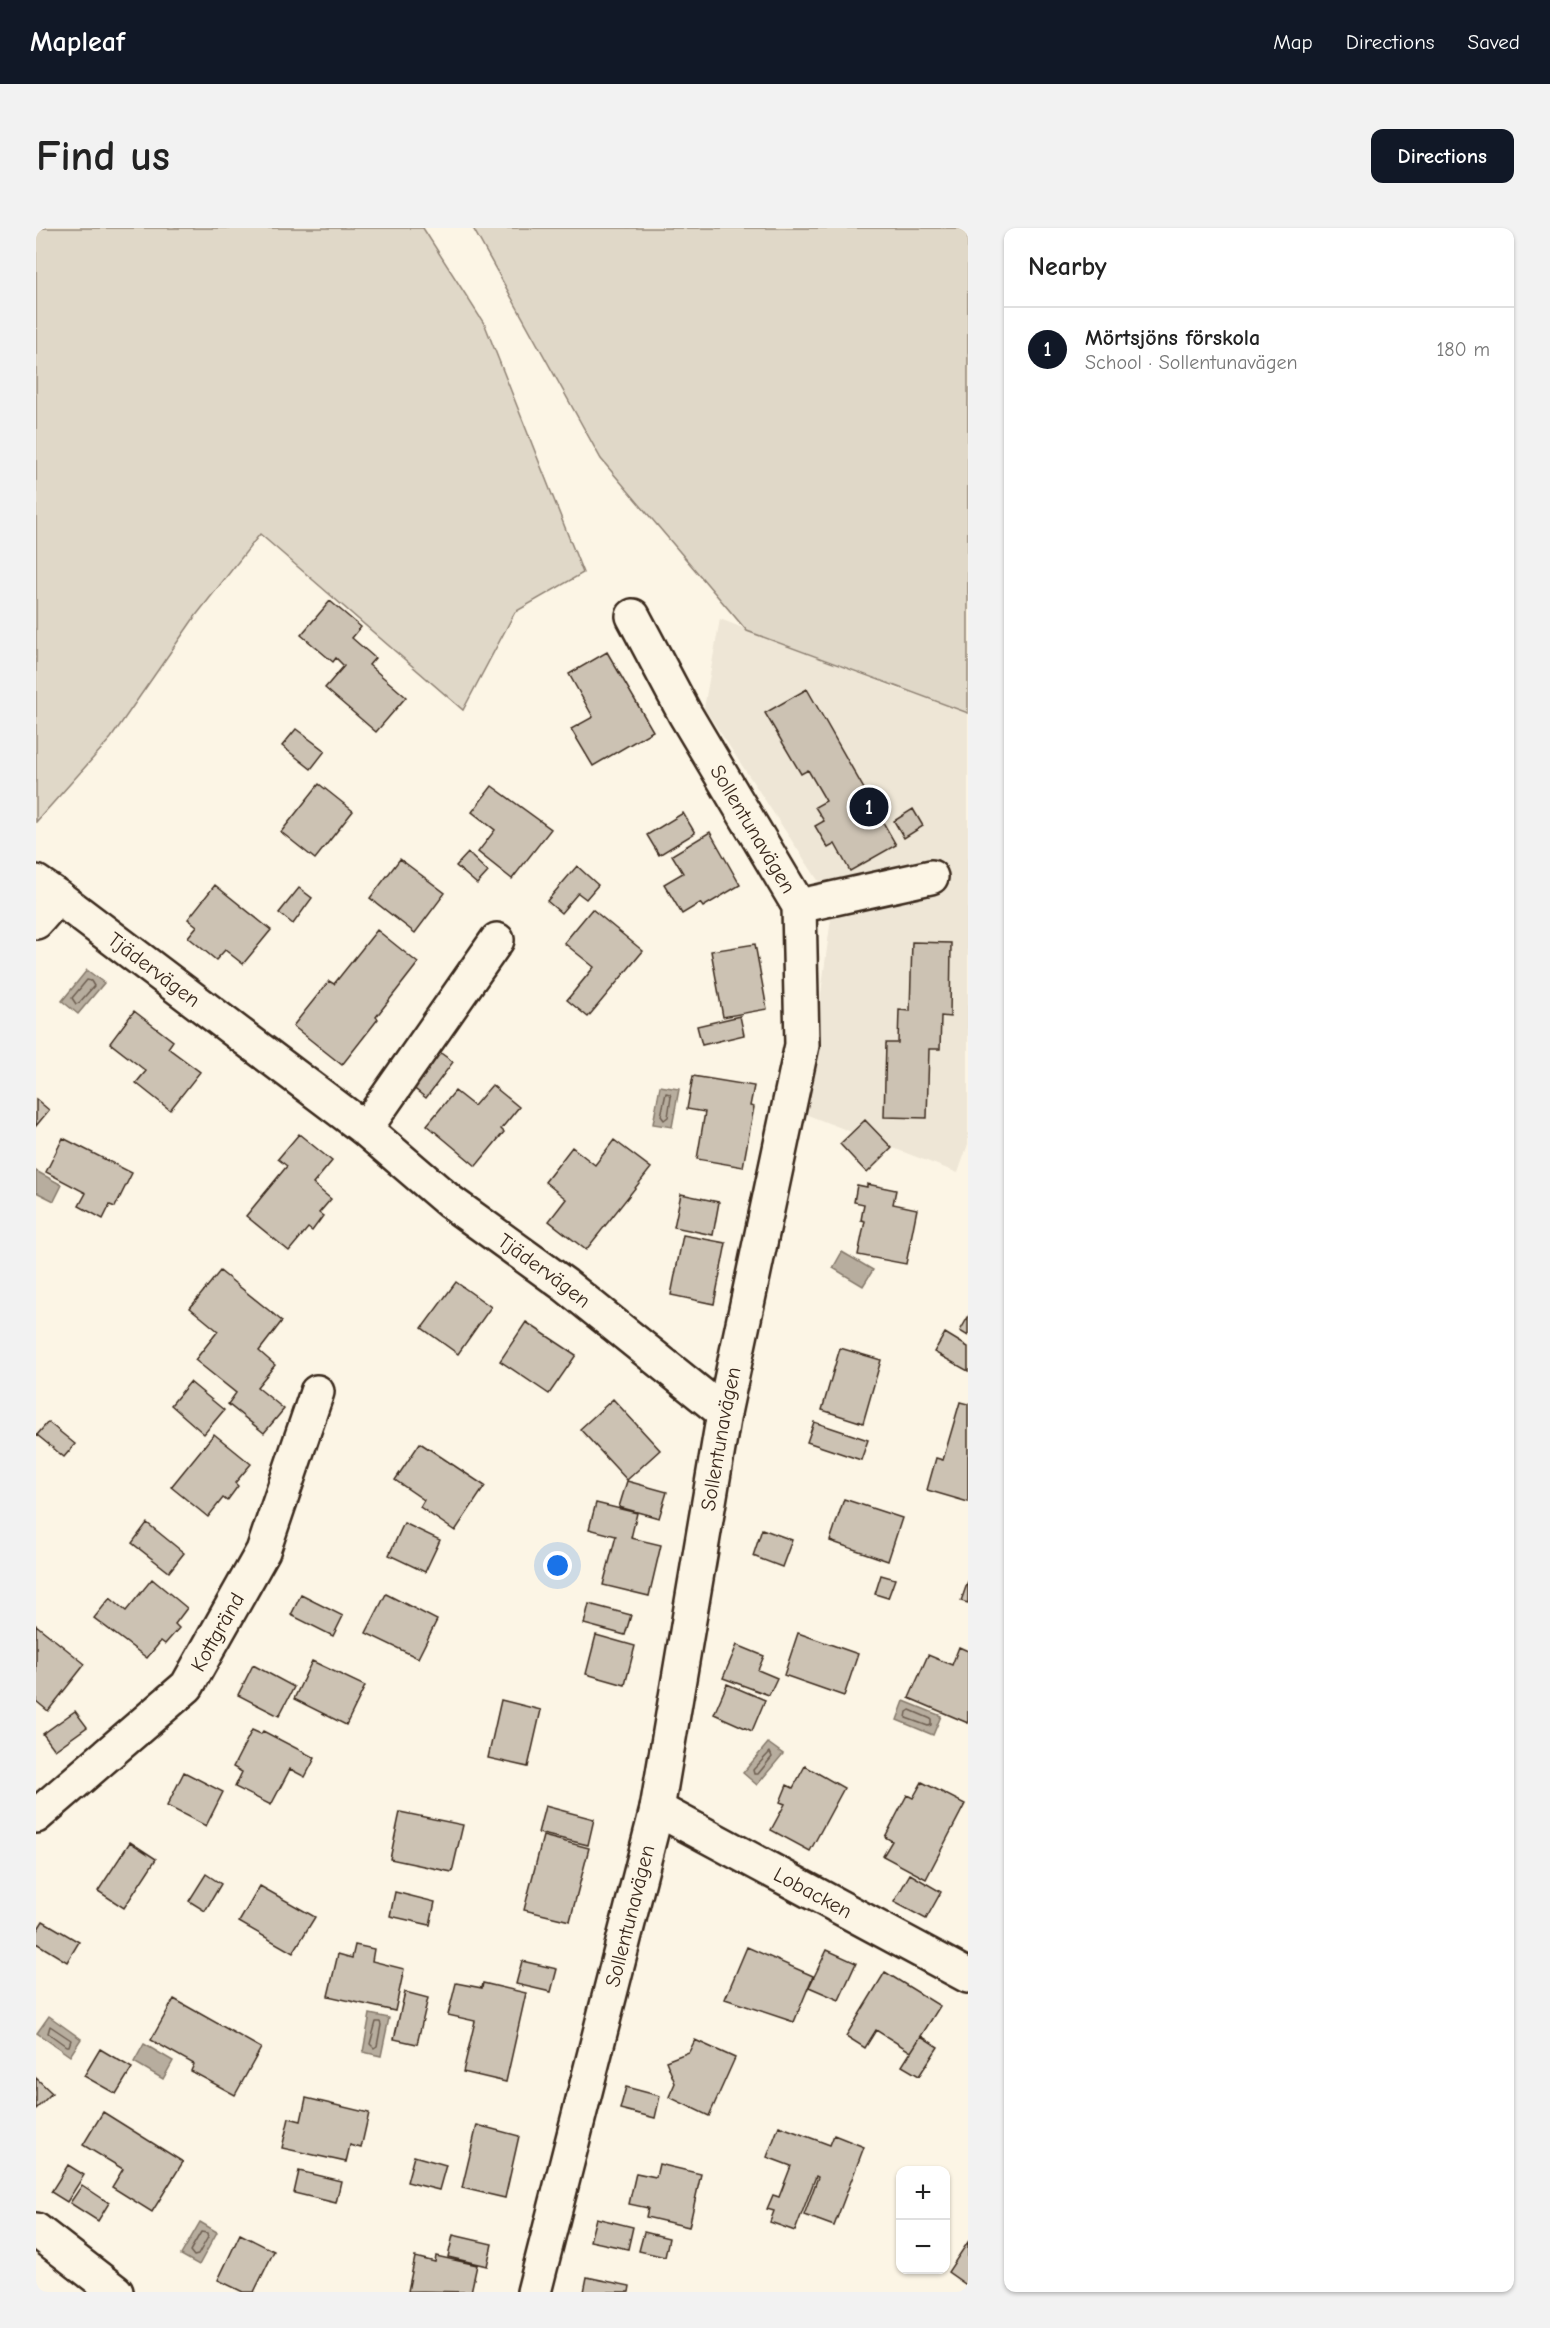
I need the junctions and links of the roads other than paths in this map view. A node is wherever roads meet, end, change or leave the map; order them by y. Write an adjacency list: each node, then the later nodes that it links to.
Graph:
1 (633, 616): 4 (street, Sollentunavägen)
2 (931, 877): 4 (street)
3 (47, 890): 5 (street, Tjädervägen); 7 (street, Tjädervägen)
4 (799, 906): 9 (street, Sollentunavägen)
5 (36, 922)
6 (497, 940): 7 (street)
7 (365, 1129): 9 (street, Tjädervägen)
8 (317, 1392): 11 (street, Kottgränd)
9 (724, 1413): 10 (street, Sollentunavägen)
10 (657, 1809): 12 (street, Lobacken); 15 (street, Sollentunavägen)
11 (36, 1816)
12 (968, 1976)
13 (36, 2230): 14 (street)
14 (116, 2292)
15 (534, 2292)

